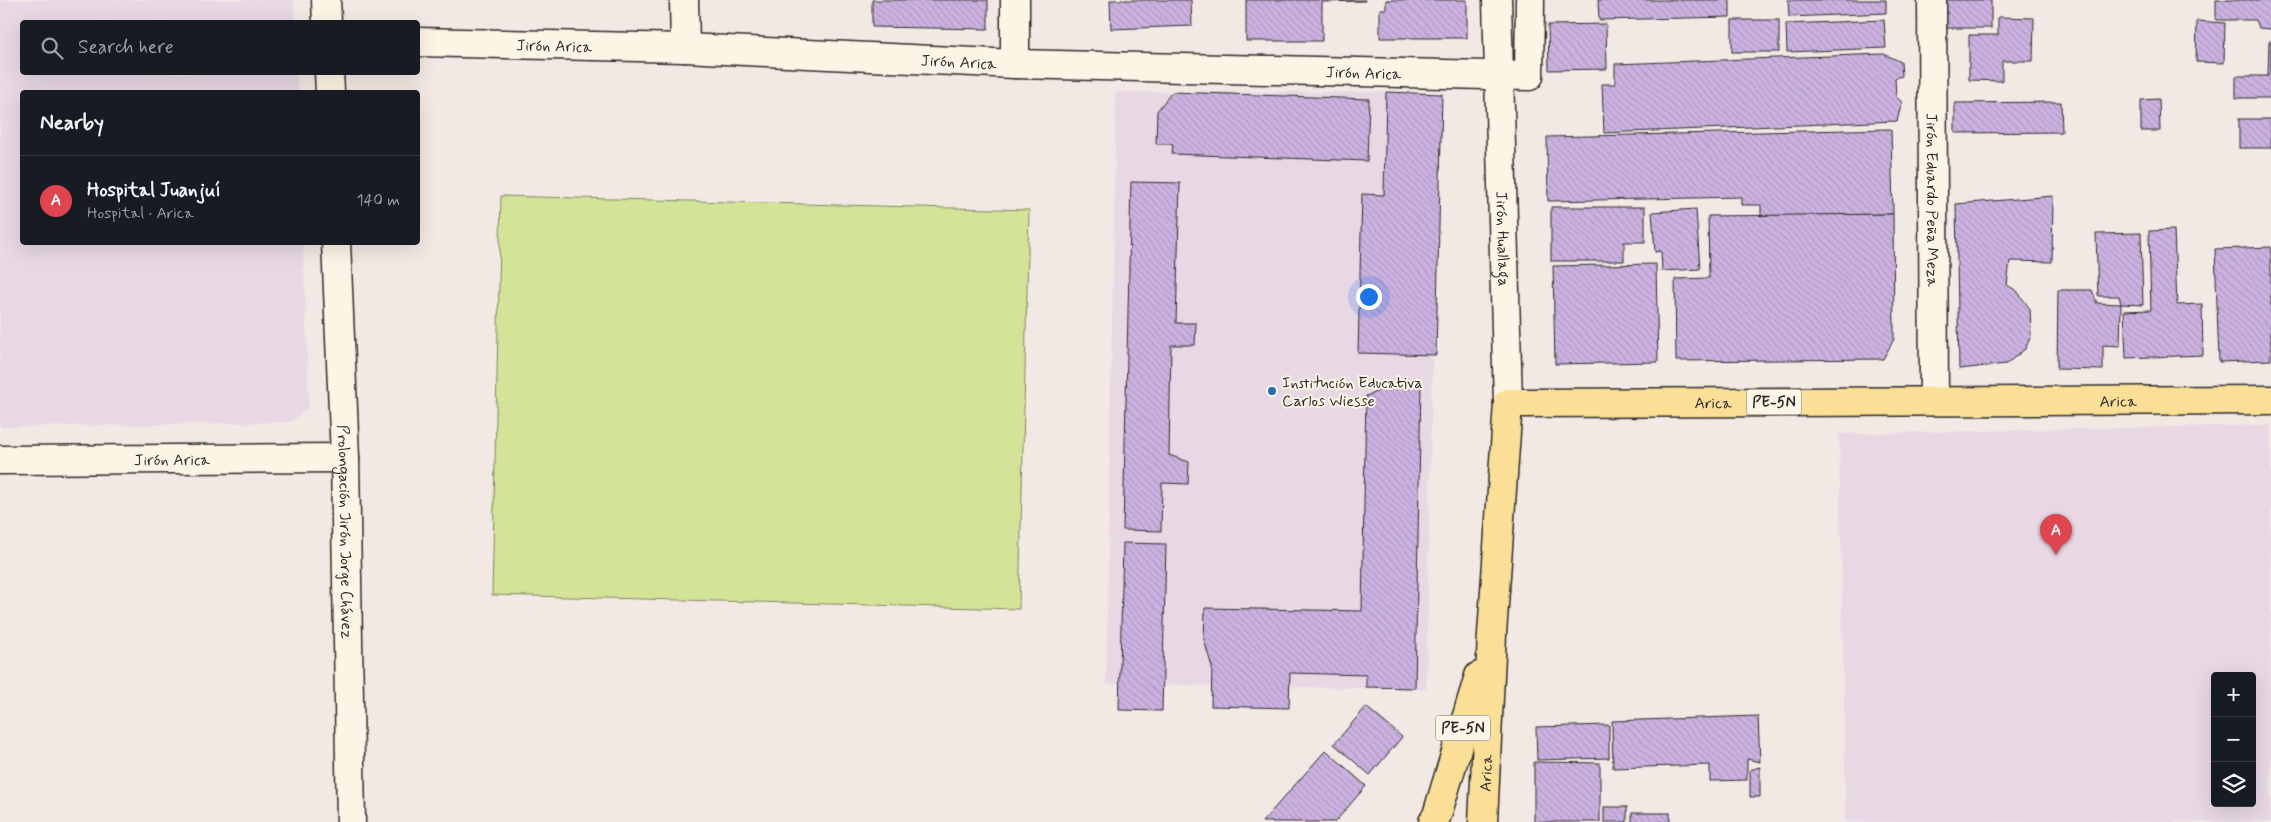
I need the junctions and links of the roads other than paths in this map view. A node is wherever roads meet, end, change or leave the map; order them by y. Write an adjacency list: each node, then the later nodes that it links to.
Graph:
1 (326, 0): 7 (street)
2 (684, 0): 9 (street)
3 (1015, 0): 10 (street)
4 (1497, 0): 11 (street, Jirón Huallaga)
5 (1530, 0): 11 (street)
6 (1932, 0): 16 (street, Jirón Eduardo Peña Meza)
7 (327, 20)
8 (420, 42): 9 (street, Jirón Arica)
9 (685, 48): 10 (street, Jirón Arica)
10 (1015, 64): 11 (street, Jirón Arica)
11 (1499, 74): 17 (street, Jirón Huallaga)
12 (330, 75): 13 (street)
13 (330, 90)
14 (336, 245): 18 (street, Prolongación Jirón Jorge Chávez)
15 (2271, 400): 16 (highway, Arica / PE-5N)
16 (1934, 401): 17 (highway, Arica / PE-5N)
17 (1508, 402): 20 (highway, Arica / PE-5N)
18 (345, 458): 19 (street, Jirón Arica); 21 (street, Prolongación Jirón Jorge Chávez)
19 (0, 460)
20 (1492, 634): 22 (highway, Arica / PE-5N); 23 (highway, Arica / PE-5N)
21 (351, 822)
22 (1433, 822)
23 (1483, 822)

